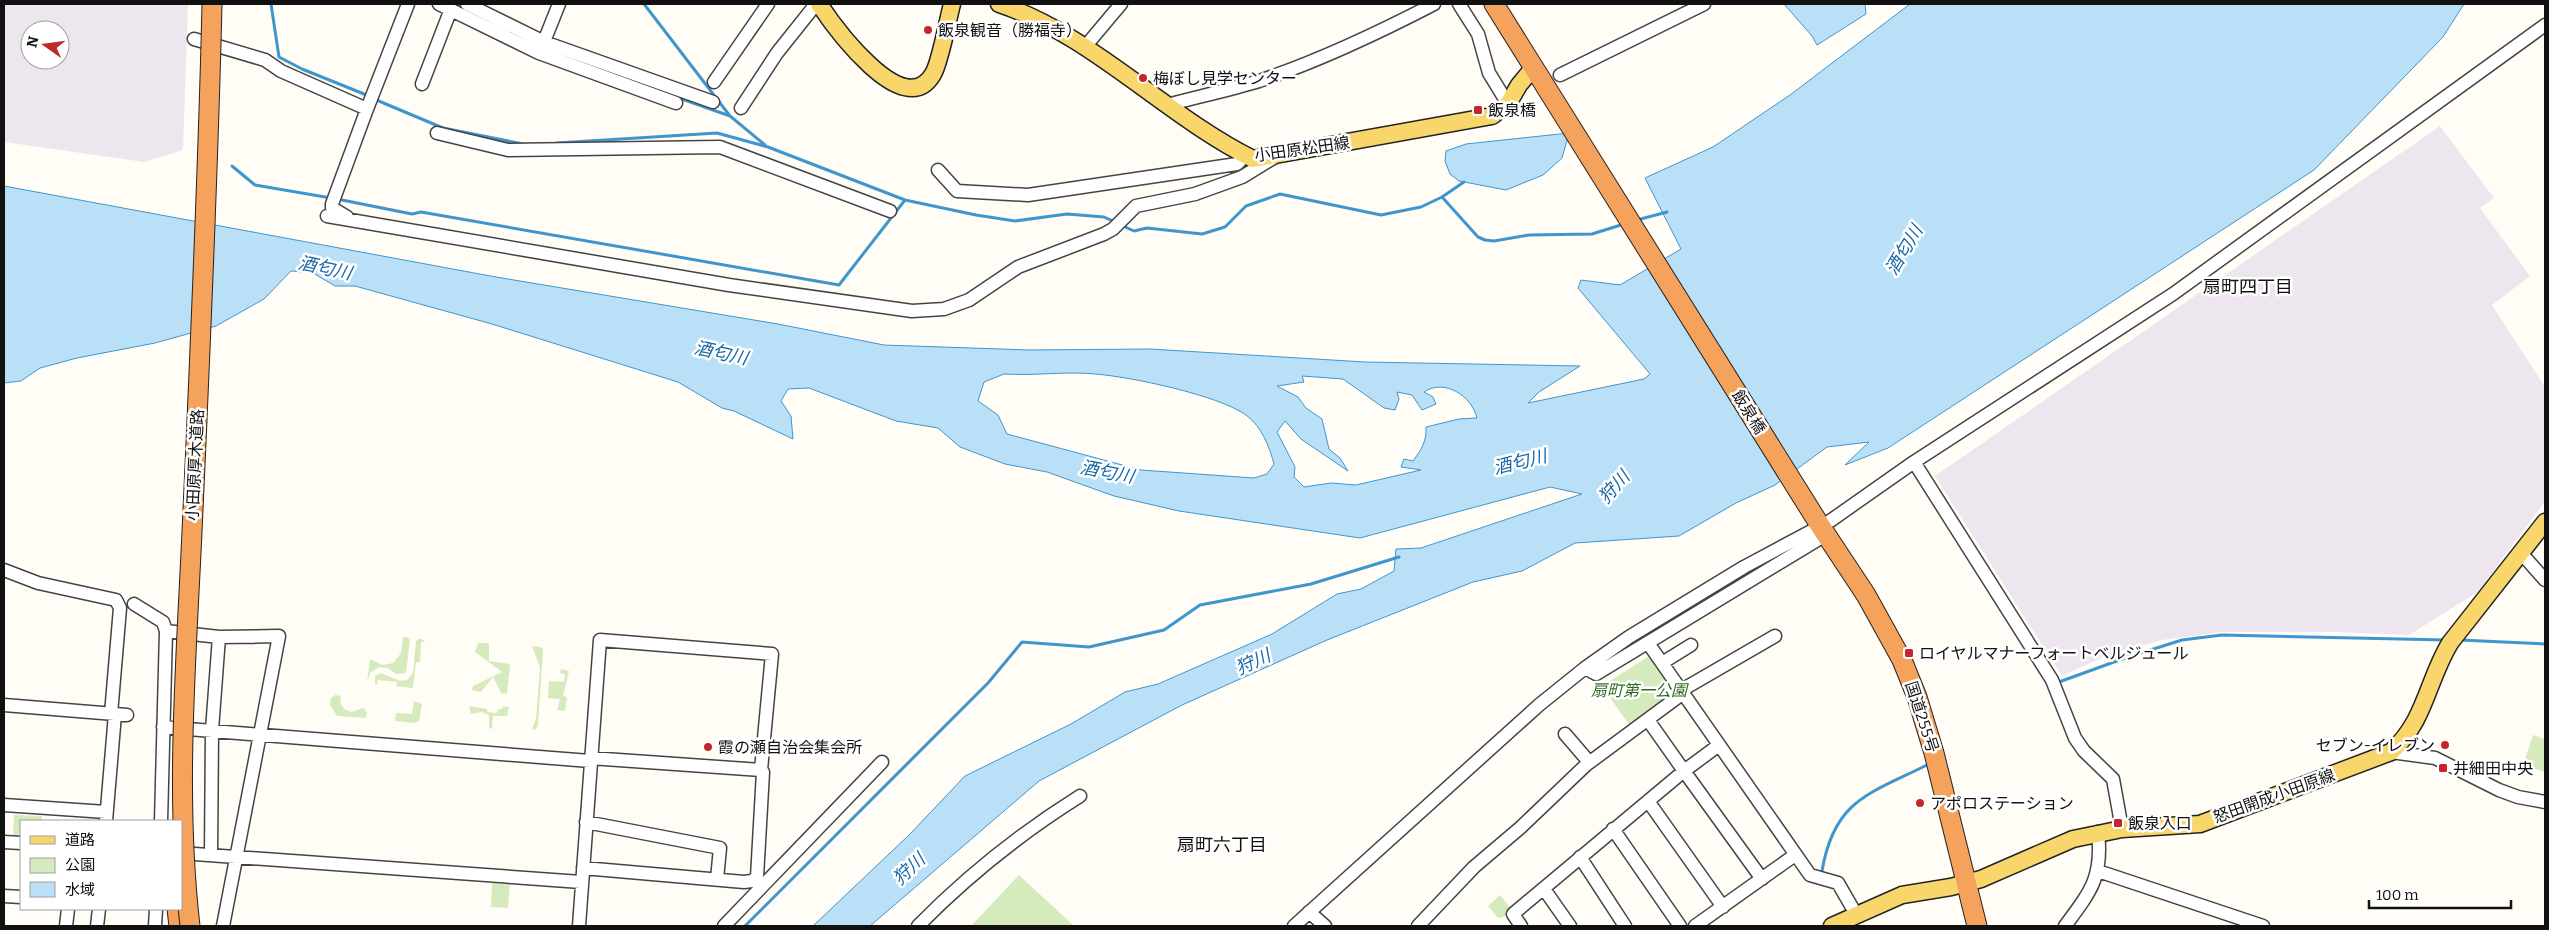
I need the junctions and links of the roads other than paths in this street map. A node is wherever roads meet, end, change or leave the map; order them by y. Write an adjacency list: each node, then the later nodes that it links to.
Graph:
1 (201, 4): 71 (highway, 小田原厚木道路)
2 (212, 4): 104 (highway, 小田原厚木道路, bridge)
3 (408, 4): 29 (street)
4 (466, 4): 18 (street)
5 (559, 4): 18 (street)
6 (768, 4): 22 (street)
7 (817, 4): 8 (main road); 30 (street)
8 (952, 4)
9 (999, 4): 19 (main road, 小田原松田線)
10 (1121, 4): 19 (street)
11 (1434, 4): 28 (street)
12 (1459, 4): 27 (street)
13 (1494, 4): 20 (highway)
14 (1704, 4): 21 (street)
15 (445, 6): 18 (street); 23 (street)
16 (2545, 25): 36 (street)
17 (194, 39): 29 (street)
18 (542, 48): 24 (street)
19 (1084, 48): 28 (main road, 小田原松田線)
20 (1534, 67): 27 (main road, 小田原松田線); 38 (highway, 飯泉橋)
21 (1560, 75)
22 (714, 82)
23 (422, 84)
24 (650, 88): 25 (street); 26 (street)
25 (713, 102)
26 (676, 103)
27 (1508, 104): 33 (main road, 小田原松田線)
28 (1167, 106): 32 (main road, 小田原松田線)
29 (368, 107): 33 (street)
30 (740, 108)
31 (438, 133): 35 (street)
32 (1245, 156): 33 (main road, 小田原松田線); 34 (street)
33 (1277, 156)
34 (938, 170)
35 (890, 211)
36 (1914, 462): 38 (street); 73 (street)
37 (2545, 522): 39 (main road, 怒田開成小田原線)
38 (1824, 531): 46 (street); 49 (street); 89 (highway, 国道255号)
39 (2521, 553): 41 (street); 59 (main road, 怒田開成小田原線)
40 (4, 570): 52 (street)
41 (2545, 580)
42 (134, 604): 43 (street)
43 (166, 631): 45 (street); 54 (street)
44 (1775, 636): 50 (street)
45 (219, 637): 55 (street); 56 (street)
46 (1648, 643): 48 (street); 49 (street)
47 (1691, 645): 48 (street)
48 (1662, 663): 50 (street)
49 (1585, 668): 98 (street)
50 (1681, 692): 53 (street); 58 (street)
51 (4, 704): 52 (street)
52 (118, 714): 69 (street)
53 (1648, 720): 62 (street); 64 (street)
54 (163, 727): 55 (street); 70 (street)
55 (212, 730): 56 (street); 79 (street)
56 (260, 734): 60 (street); 82 (street)
57 (1565, 734): 62 (street)
58 (1719, 745): 64 (street); 80 (street)
59 (2391, 752): 67 (street); 73 (main road, 怒田開成小田原線)
60 (590, 759): 63 (street); 63 (street); 72 (street)
61 (882, 762): 88 (street)
62 (1589, 762): 111 (street)
63 (761, 770): 88 (street)
64 (1684, 770): 66 (street); 86 (street)
65 (1080, 796): 108 (street)
66 (1648, 801): 74 (street); 93 (street)
67 (2545, 802)
68 (4, 805): 69 (street)
69 (106, 817)
70 (161, 820)
71 (172, 820)
72 (586, 822): 83 (street); 85 (street)
73 (2122, 828): 75 (main road, 怒田開成小田原線)
74 (1613, 829): 81 (street); 115 (street)
75 (2098, 832): 84 (street); 89 (main road, 怒田開成小田原線)
76 (4, 842): 77 (street)
77 (20, 843)
78 (182, 853): 79 (street)
79 (211, 855): 82 (street)
80 (1795, 855): 86 (street); 99 (street)
81 (1580, 857): 90 (street); 114 (street)
82 (236, 858): 87 (street); 105 (street)
83 (583, 868): 85 (street); 87 (street)
84 (2098, 871): 119 (street); 120 (street)
85 (717, 879): 88 (street)
86 (1762, 879): 93 (street)
87 (582, 882): 106 (street)
88 (756, 884): 107 (street)
89 (1965, 884): 99 (main road, 怒田開成小田原線); 118 (highway, 国道255号)
90 (1544, 889): 112 (street); 113 (street)
91 (4, 896): 92 (street)
92 (20, 897)
93 (1723, 907): 116 (street)
94 (68, 910): 100 (street)
95 (99, 910): 101 (street)
96 (156, 910): 102 (street)
97 (177, 910): 103 (highway)
98 (1309, 912): 109 (street); 110 (street)
99 (1857, 916): 117 (main road, 怒田開成小田原線)
100 (66, 926)
101 (97, 926)
102 (154, 926)
103 (179, 926)
104 (190, 926)
105 (223, 926)
106 (579, 926)
107 (724, 926)
108 (918, 926)
109 (1294, 926)
110 (1325, 926)
111 (1418, 926)
112 (1521, 926)
113 (1570, 926)
114 (1625, 926)
115 (1680, 926)
116 (1695, 926)
117 (1832, 926)
118 (1977, 926)
119 (2066, 926)
120 (2263, 926)

